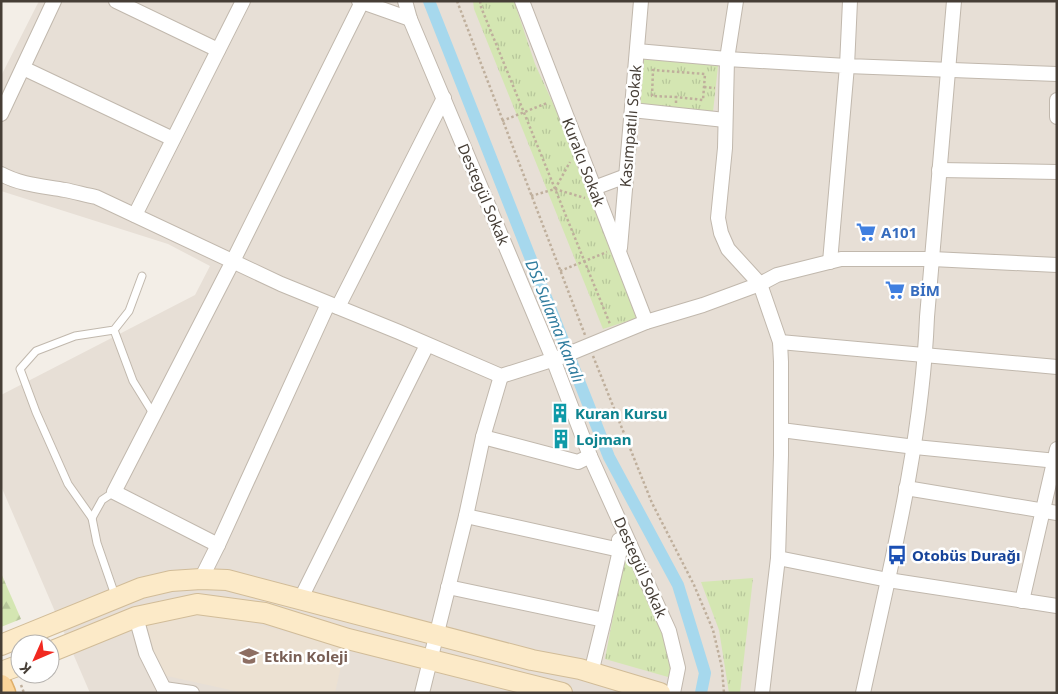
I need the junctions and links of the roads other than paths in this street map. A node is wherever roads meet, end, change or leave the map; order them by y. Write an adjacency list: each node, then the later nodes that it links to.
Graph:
1 (54, 1): 16 (street)
2 (116, 1): 12 (street)
3 (243, 1): 12 (street)
4 (405, 1): 11 (street, Destegül Sokak)
5 (522, 1): 30 (street, Kuralcı Sokak)
6 (641, 1): 13 (street, Kasımpatılı Sokak)
7 (736, 1): 14 (street)
8 (850, 1): 15 (street)
9 (954, 1): 17 (street)
10 (360, 2): 11 (street); 34 (street)
11 (410, 19): 19 (street, Destegül Sokak)
12 (218, 50): 25 (street)
13 (637, 51): 14 (street); 21 (street, Kasımpatılı Sokak)
14 (727, 59): 15 (street); 24 (street)
15 (847, 66): 17 (street); 35 (street)
16 (23, 68): 22 (street); 25 (street)
17 (948, 71): 18 (street); 26 (street)
18 (1057, 74)
19 (444, 98): 39 (street); 45 (street, Destegül Sokak)
20 (1057, 100): 23 (street)
21 (632, 110): 24 (street); 29 (street, Kasımpatılı Sokak)
22 (1, 114)
23 (1057, 117)
24 (725, 120): 38 (street)
25 (173, 140): 31 (street)
26 (939, 170): 27 (street); 33 (street)
27 (1057, 172)
28 (1, 174): 31 (street)
29 (626, 176): 30 (street); 32 (street, Kasımpatılı Sokak)
30 (594, 188): 32 (street, Kuralcı Sokak)
31 (135, 215): 34 (street)
32 (619, 249): 40 (street, Kuralcı Sokak)
33 (932, 259): 35 (street); 36 (street); 44 (street)
34 (233, 261): 39 (street); 48 (street)
35 (830, 262): 38 (street)
36 (1057, 265)
37 (142, 276): 41 (lane)
38 (760, 284): 40 (street); 42 (street)
39 (333, 305): 43 (street); 61 (street)
40 (646, 322): 45 (street)
41 (114, 330): 48 (lane); 60 (lane)
42 (780, 342): 44 (street); 49 (street)
43 (427, 345): 47 (street); 68 (street)
44 (925, 355): 46 (street); 51 (street)
45 (557, 358): 47 (street); 52 (street, Destegül Sokak)
46 (1057, 367)
47 (501, 376): 50 (street)
48 (154, 415): 55 (street)
49 (781, 430): 51 (street); 63 (street)
50 (483, 437): 52 (street); 59 (street)
51 (915, 447): 53 (street); 54 (street)
52 (590, 456): 58 (street, Destegül Sokak)
53 (1056, 457): 56 (street)
54 (906, 488): 56 (street); 65 (street)
55 (114, 492): 60 (lane); 61 (street)
56 (1043, 510): 57 (street); 69 (street)
57 (1057, 513)
58 (616, 514): 62 (street); 85 (street, Destegül Sokak)
59 (466, 516): 62 (street); 66 (street)
60 (92, 518): 67 (lane)
61 (218, 545): 64 (street)
62 (620, 550): 72 (street)
63 (778, 558): 65 (street); 86 (street)
64 (201, 579): 67 (main road); 68 (main road)
65 (888, 580): 69 (street); 87 (street)
66 (448, 587): 72 (street); 73 (street)
67 (116, 598): 74 (main road)
68 (301, 598): 73 (main road)
69 (1022, 601): 70 (street)
70 (1057, 606)
71 (136, 616): 75 (main road); 76 (main road); 79 (street)
72 (604, 620): 77 (street)
73 (437, 634): 76 (street); 77 (main road)
74 (1, 645)
75 (60, 648)
76 (430, 659): 82 (street); 83 (main road)
77 (591, 672): 84 (main road)
78 (1, 686): 80 (main road)
79 (165, 691): 81 (street)
80 (4, 693)
81 (192, 693)
82 (422, 693)
83 (562, 693)
84 (660, 693)
85 (672, 693)
86 (762, 693)
87 (863, 693)

